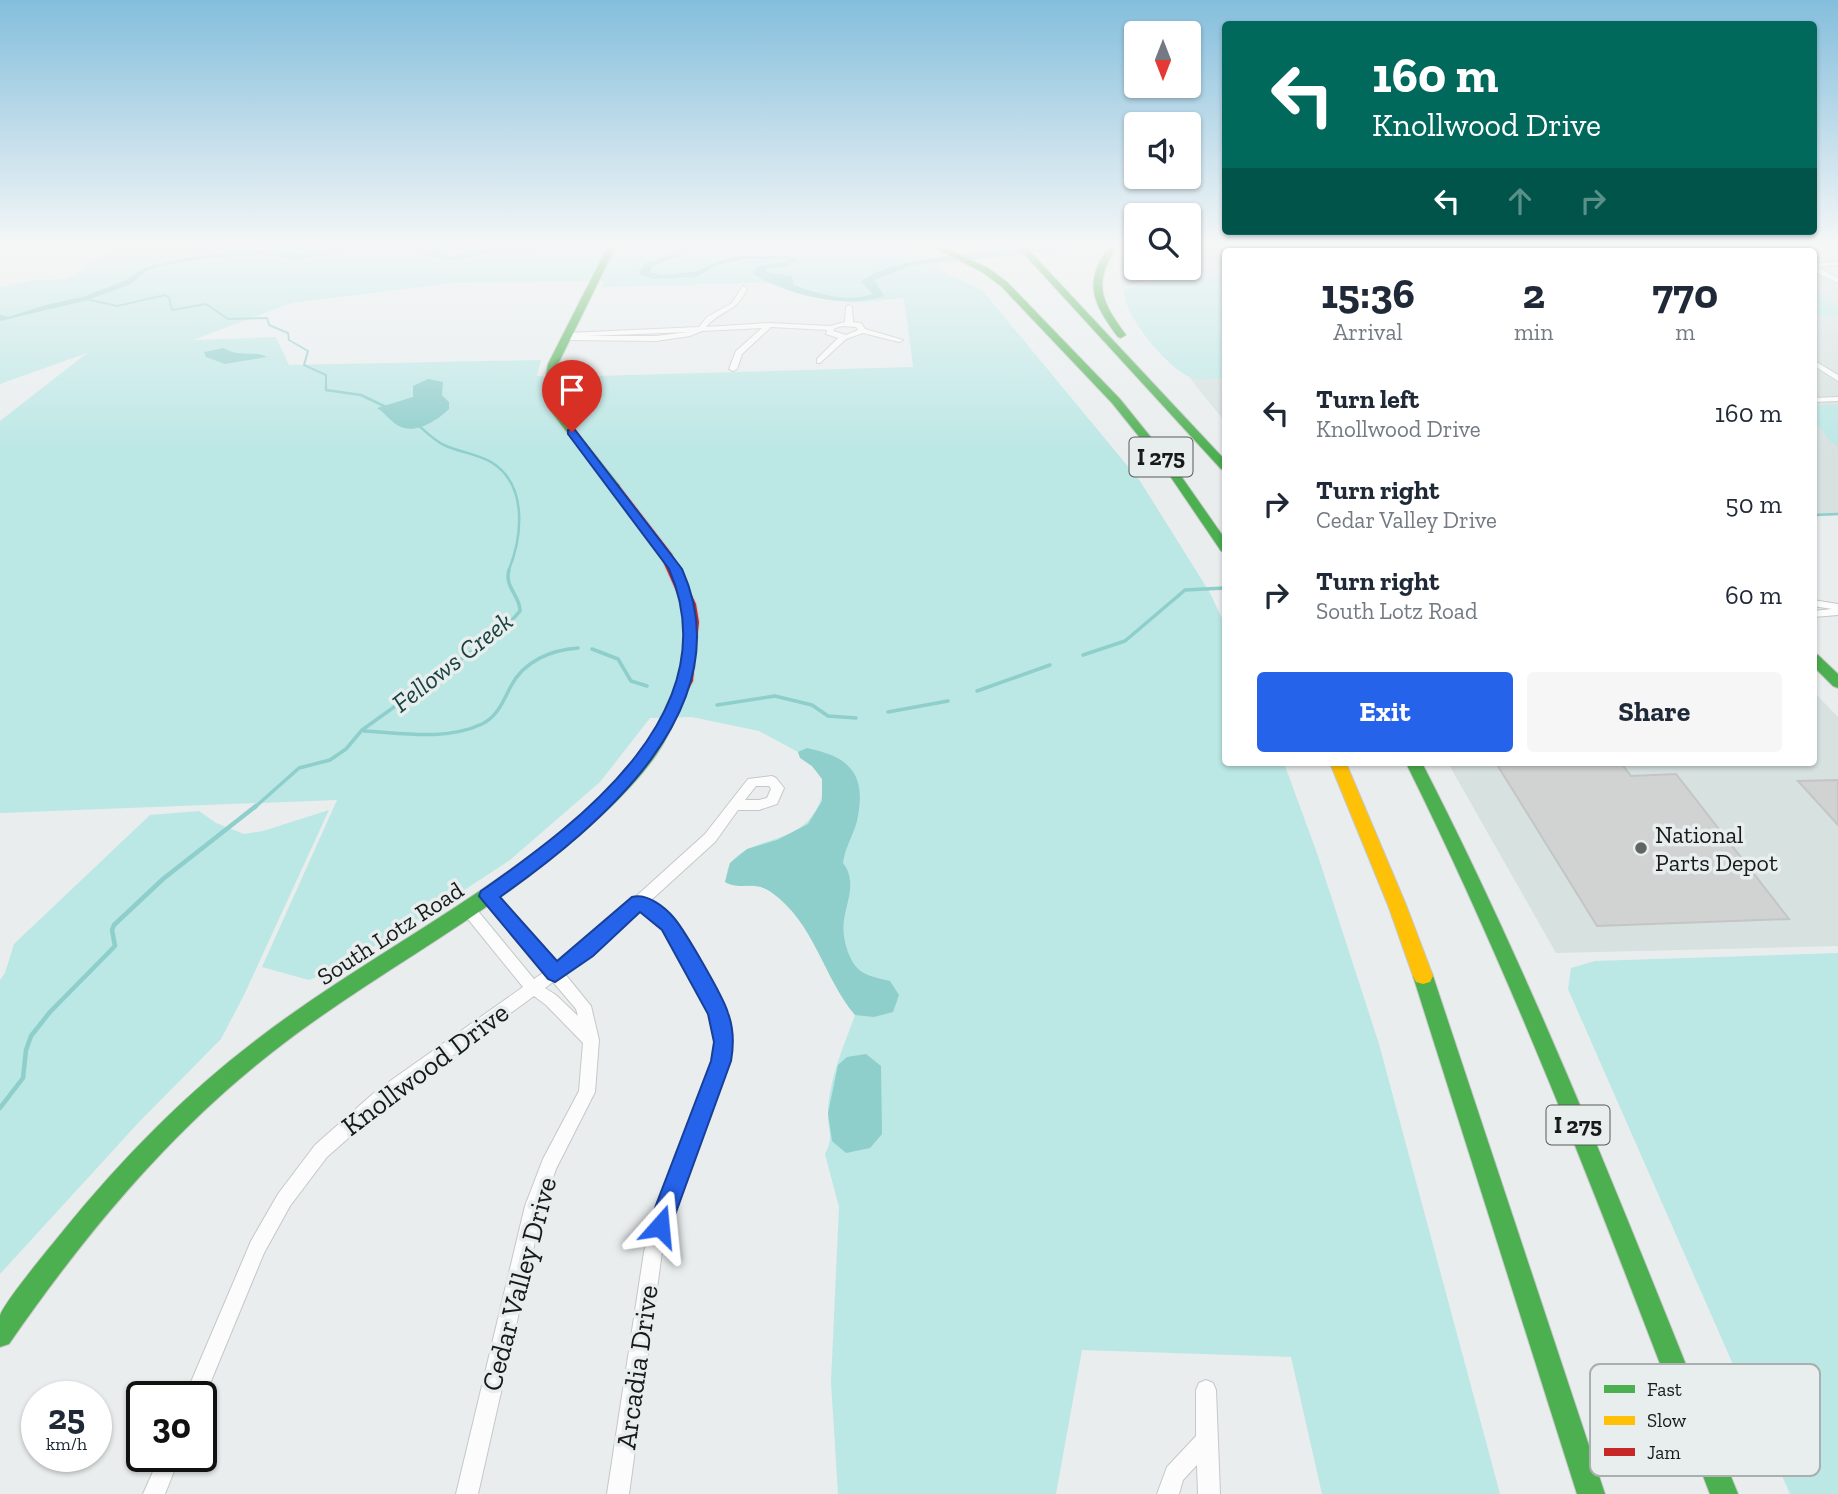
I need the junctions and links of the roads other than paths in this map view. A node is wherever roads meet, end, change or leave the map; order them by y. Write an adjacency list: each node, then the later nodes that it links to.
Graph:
1 (577, 314): 12 (main road, South Lotz Road)
2 (720, 314): 10 (street)
3 (849, 314): 7 (street)
4 (1032, 314): 23 (main road, I 275)
5 (1084, 314): 21 (main road, I 275)
6 (1104, 314): 21 (main road)
7 (849, 324): 9 (street); 11 (street)
8 (769, 325): 9 (street); 10 (street); 17 (street)
9 (830, 328): 13 (street)
10 (701, 329): 12 (street)
11 (862, 331): 13 (street); 14 (street)
12 (566, 336): 32 (main road, South Lotz Road)
13 (844, 337): 15 (street)
14 (899, 340)
15 (820, 361)
16 (1817, 365): 18 (street)
17 (733, 369)
18 (1838, 379)
19 (1838, 399): 20 (street)
20 (1817, 400)
21 (1209, 448): 22 (main road, I 275)
22 (1222, 463)
23 (1222, 544)
24 (1817, 604): 25 (street)
25 (1838, 610): 26 (street)
26 (1817, 613)
27 (1817, 663): 28 (main road)
28 (1838, 683)
29 (1339, 766): 50 (main road)
30 (1416, 766): 39 (main road, I 275)
31 (737, 805): 33 (street, Knollwood Drive)
32 (488, 896): 34 (main road, South Lotz Road); 35 (street, Cedar Valley Drive)
33 (639, 903): 35 (street, Knollwood Drive); 47 (street, Arcadia Drive)
34 (468, 909): 36 (street); 38 (main road, South Lotz Road)
35 (555, 973): 36 (street, Knollwood Drive); 37 (street, Cedar Valley Drive)
36 (532, 987): 37 (street); 40 (street, Knollwood Drive)
37 (590, 1040): 46 (street, Cedar Valley Drive)
38 (0, 1335)
39 (1672, 1364)
40 (201, 1381)
41 (1206, 1390): 42 (street)
42 (1206, 1440): 48 (street); 49 (street)
43 (163, 1472): 45 (street)
44 (1717, 1476): 51 (main road, I 275)
45 (154, 1494)
46 (467, 1494)
47 (618, 1494)
48 (1168, 1494)
49 (1209, 1494)
50 (1591, 1494)
51 (1724, 1494)

